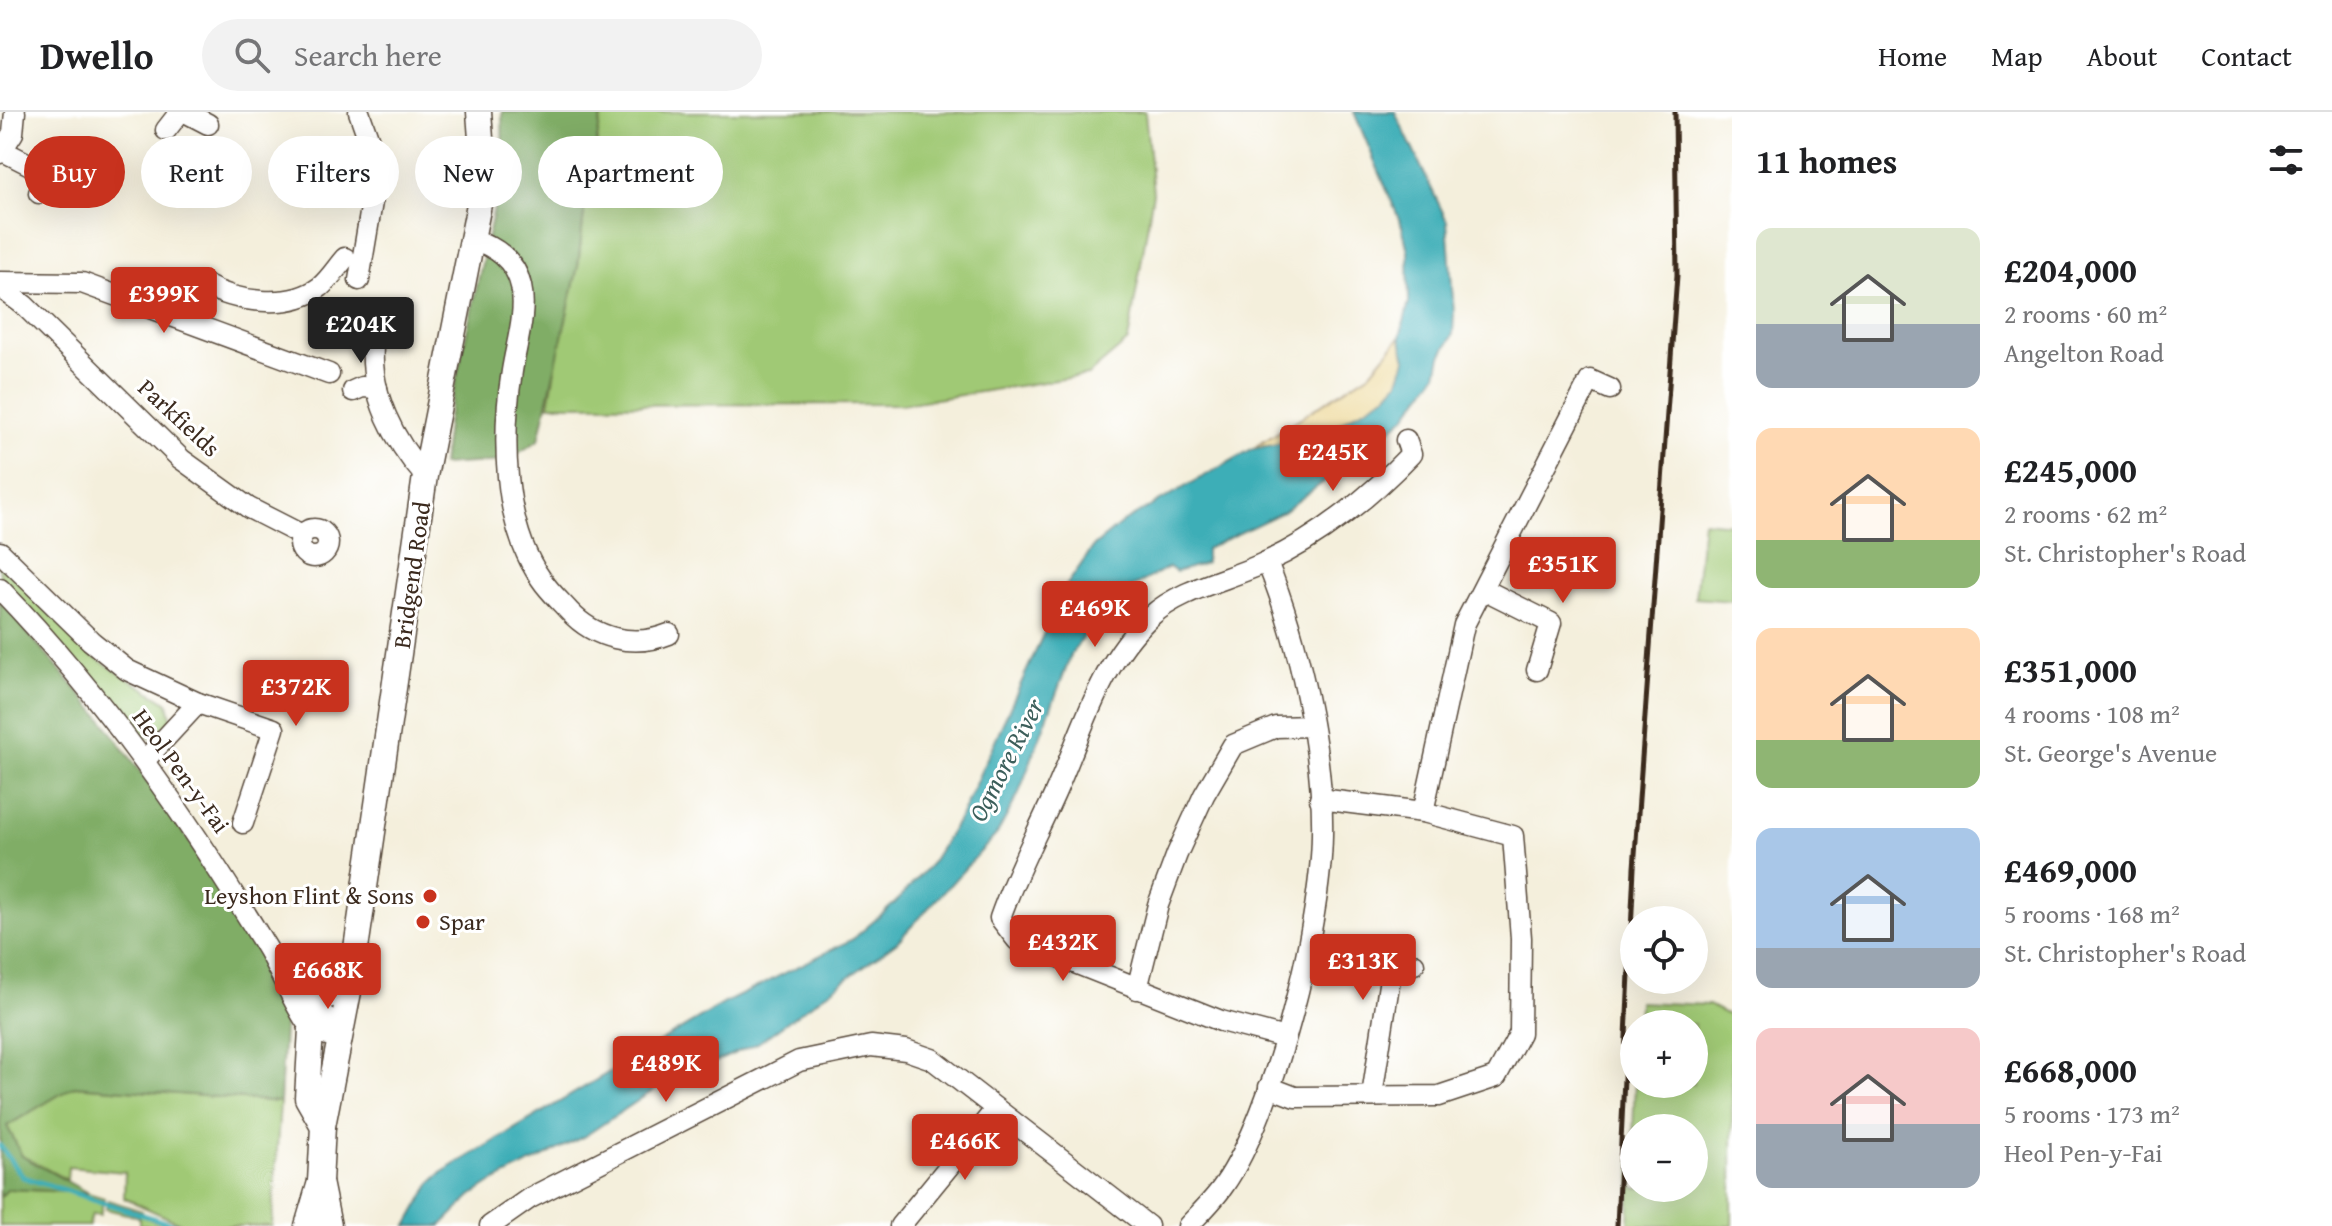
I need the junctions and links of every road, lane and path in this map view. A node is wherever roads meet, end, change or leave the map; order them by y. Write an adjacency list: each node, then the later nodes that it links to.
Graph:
1 (15, 112): 7 (street)
2 (182, 112): 5 (street); 6 (street)
3 (359, 112): 11 (street)
4 (479, 112): 9 (main road, Bridgend Road)
5 (208, 124)
6 (166, 130)
7 (1, 152): 8 (street)
8 (24, 163)
9 (471, 238): 18 (main road, Bridgend Road); 24 (street)
10 (0, 284): 13 (street); 19 (street, Parkfields)
11 (204, 284)
12 (373, 346): 14 (street)
13 (329, 374)
14 (377, 388): 16 (street); 18 (street)
15 (1610, 389): 23 (street)
16 (353, 391)
17 (1406, 440): 21 (street)
18 (425, 476): 34 (main road, Bridgend Road)
19 (302, 535)
20 (0, 552): 26 (street)
21 (1267, 562): 27 (street); 33 (street)
22 (0, 589): 28 (street, Heol Pen-y-Fai)
23 (1485, 590): 25 (street); 30 (street)
24 (669, 634)
25 (1537, 670)
26 (198, 703): 28 (street); 31 (street)
27 (1312, 726): 29 (street); 33 (street)
28 (145, 760): 35 (street, Heol Pen-y-Fai)
29 (1320, 799): 30 (street); 37 (street)
30 (1423, 812): 40 (street)
31 (243, 823)
32 (1414, 964): 40 (street)
33 (1137, 989): 37 (street)
34 (349, 992): 35 (street); 38 (main road, Bridgend Road)
35 (302, 1002): 36 (street, Heol Pen-y-Fai); 38 (street, Heol Pen-y-Fai)
36 (311, 1029): 38 (street); 42 (main road)
37 (1285, 1038): 39 (street)
38 (341, 1039): 42 (main road, Bridgend Road)
39 (1269, 1087): 40 (street); 49 (street)
40 (1372, 1096)
41 (995, 1110): 46 (street); 47 (street); 48 (street)
42 (323, 1126): 43 (main road, Bridgend Road)
43 (320, 1182): 44 (main road); 45 (main road)
44 (307, 1226)
45 (329, 1226)
46 (490, 1226)
47 (900, 1226)
48 (1148, 1226)
49 (1188, 1226)

